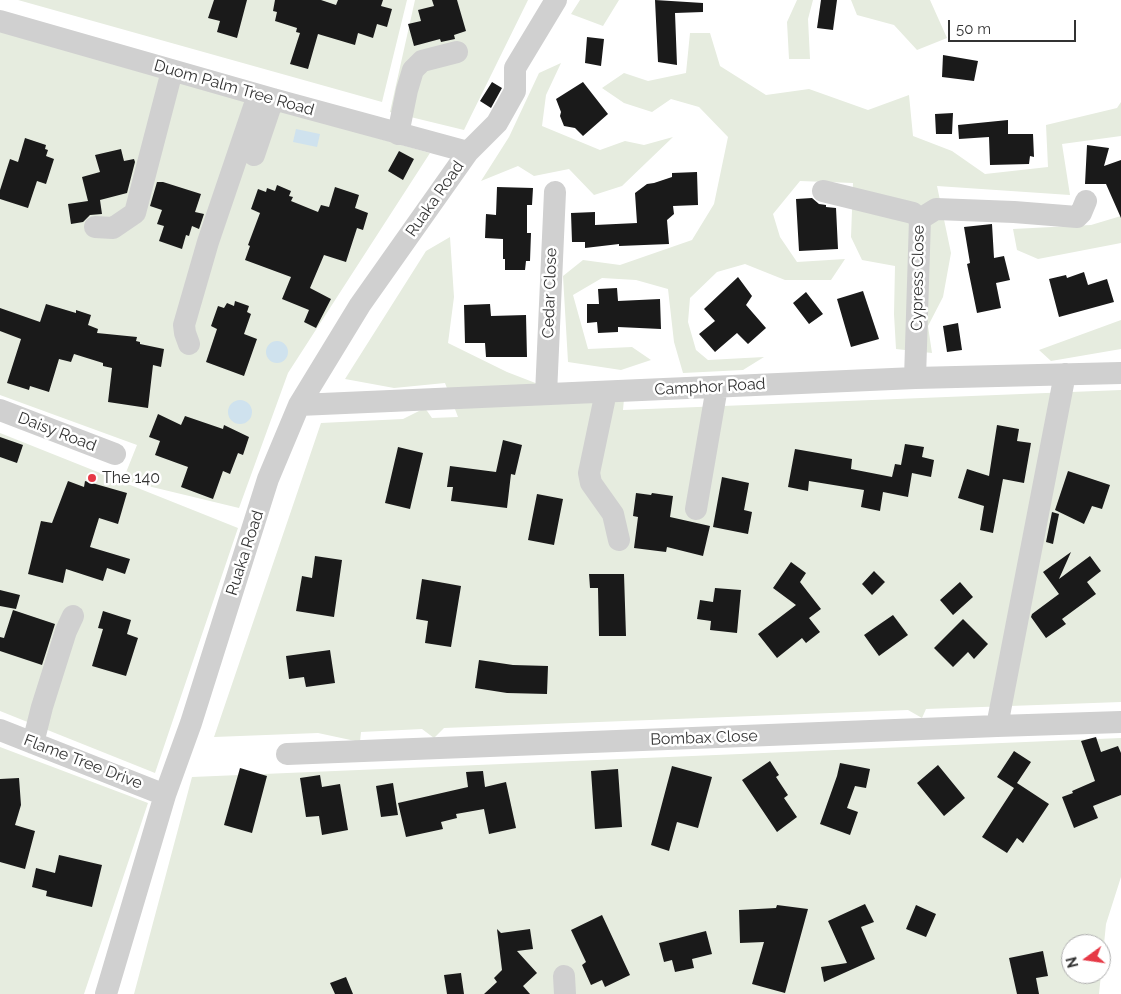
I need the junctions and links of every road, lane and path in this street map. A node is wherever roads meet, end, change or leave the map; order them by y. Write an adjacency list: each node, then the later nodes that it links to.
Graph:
1 (556, 0): 7 (street, Ruaka Road)
2 (0, 21): 4 (street, Duom Palm Tree Road)
3 (457, 52): 6 (street)
4 (172, 70): 5 (street, Duom Palm Tree Road); 12 (street)
5 (265, 97): 6 (street, Duom Palm Tree Road); 13 (street); 14 (street)
6 (398, 134): 7 (street, Duom Palm Tree Road)
7 (468, 152): 21 (street, Ruaka Road)
8 (824, 191): 11 (street, Cypress Close)
9 (555, 192): 20 (street, Cedar Close)
10 (1086, 201): 11 (street)
11 (920, 219): 17 (street, Cypress Close)
12 (95, 227)
13 (220, 251)
14 (189, 344)
15 (1121, 373): 16 (street, Camphor Road)
16 (1065, 374): 17 (street, Camphor Road); 28 (street)
17 (916, 378): 18 (street, Camphor Road)
18 (717, 387): 19 (street, Camphor Road); 24 (street)
19 (606, 392): 20 (street, Camphor Road); 25 (street)
20 (546, 394): 21 (street, Camphor Road)
21 (299, 405): 32 (street, Ruaka Road)
22 (0, 410): 23 (street, Daisy Road)
23 (115, 454)
24 (696, 509)
25 (619, 540)
26 (73, 616): 30 (street)
27 (1121, 722): 28 (street, Bombax Close)
28 (997, 726): 31 (street, Bombax Close)
29 (0, 730): 30 (street, Flame Tree Drive)
30 (33, 742): 32 (street, Flame Tree Drive)
31 (287, 754)
32 (166, 794): 33 (street, Ruaka Road)
33 (106, 994)

